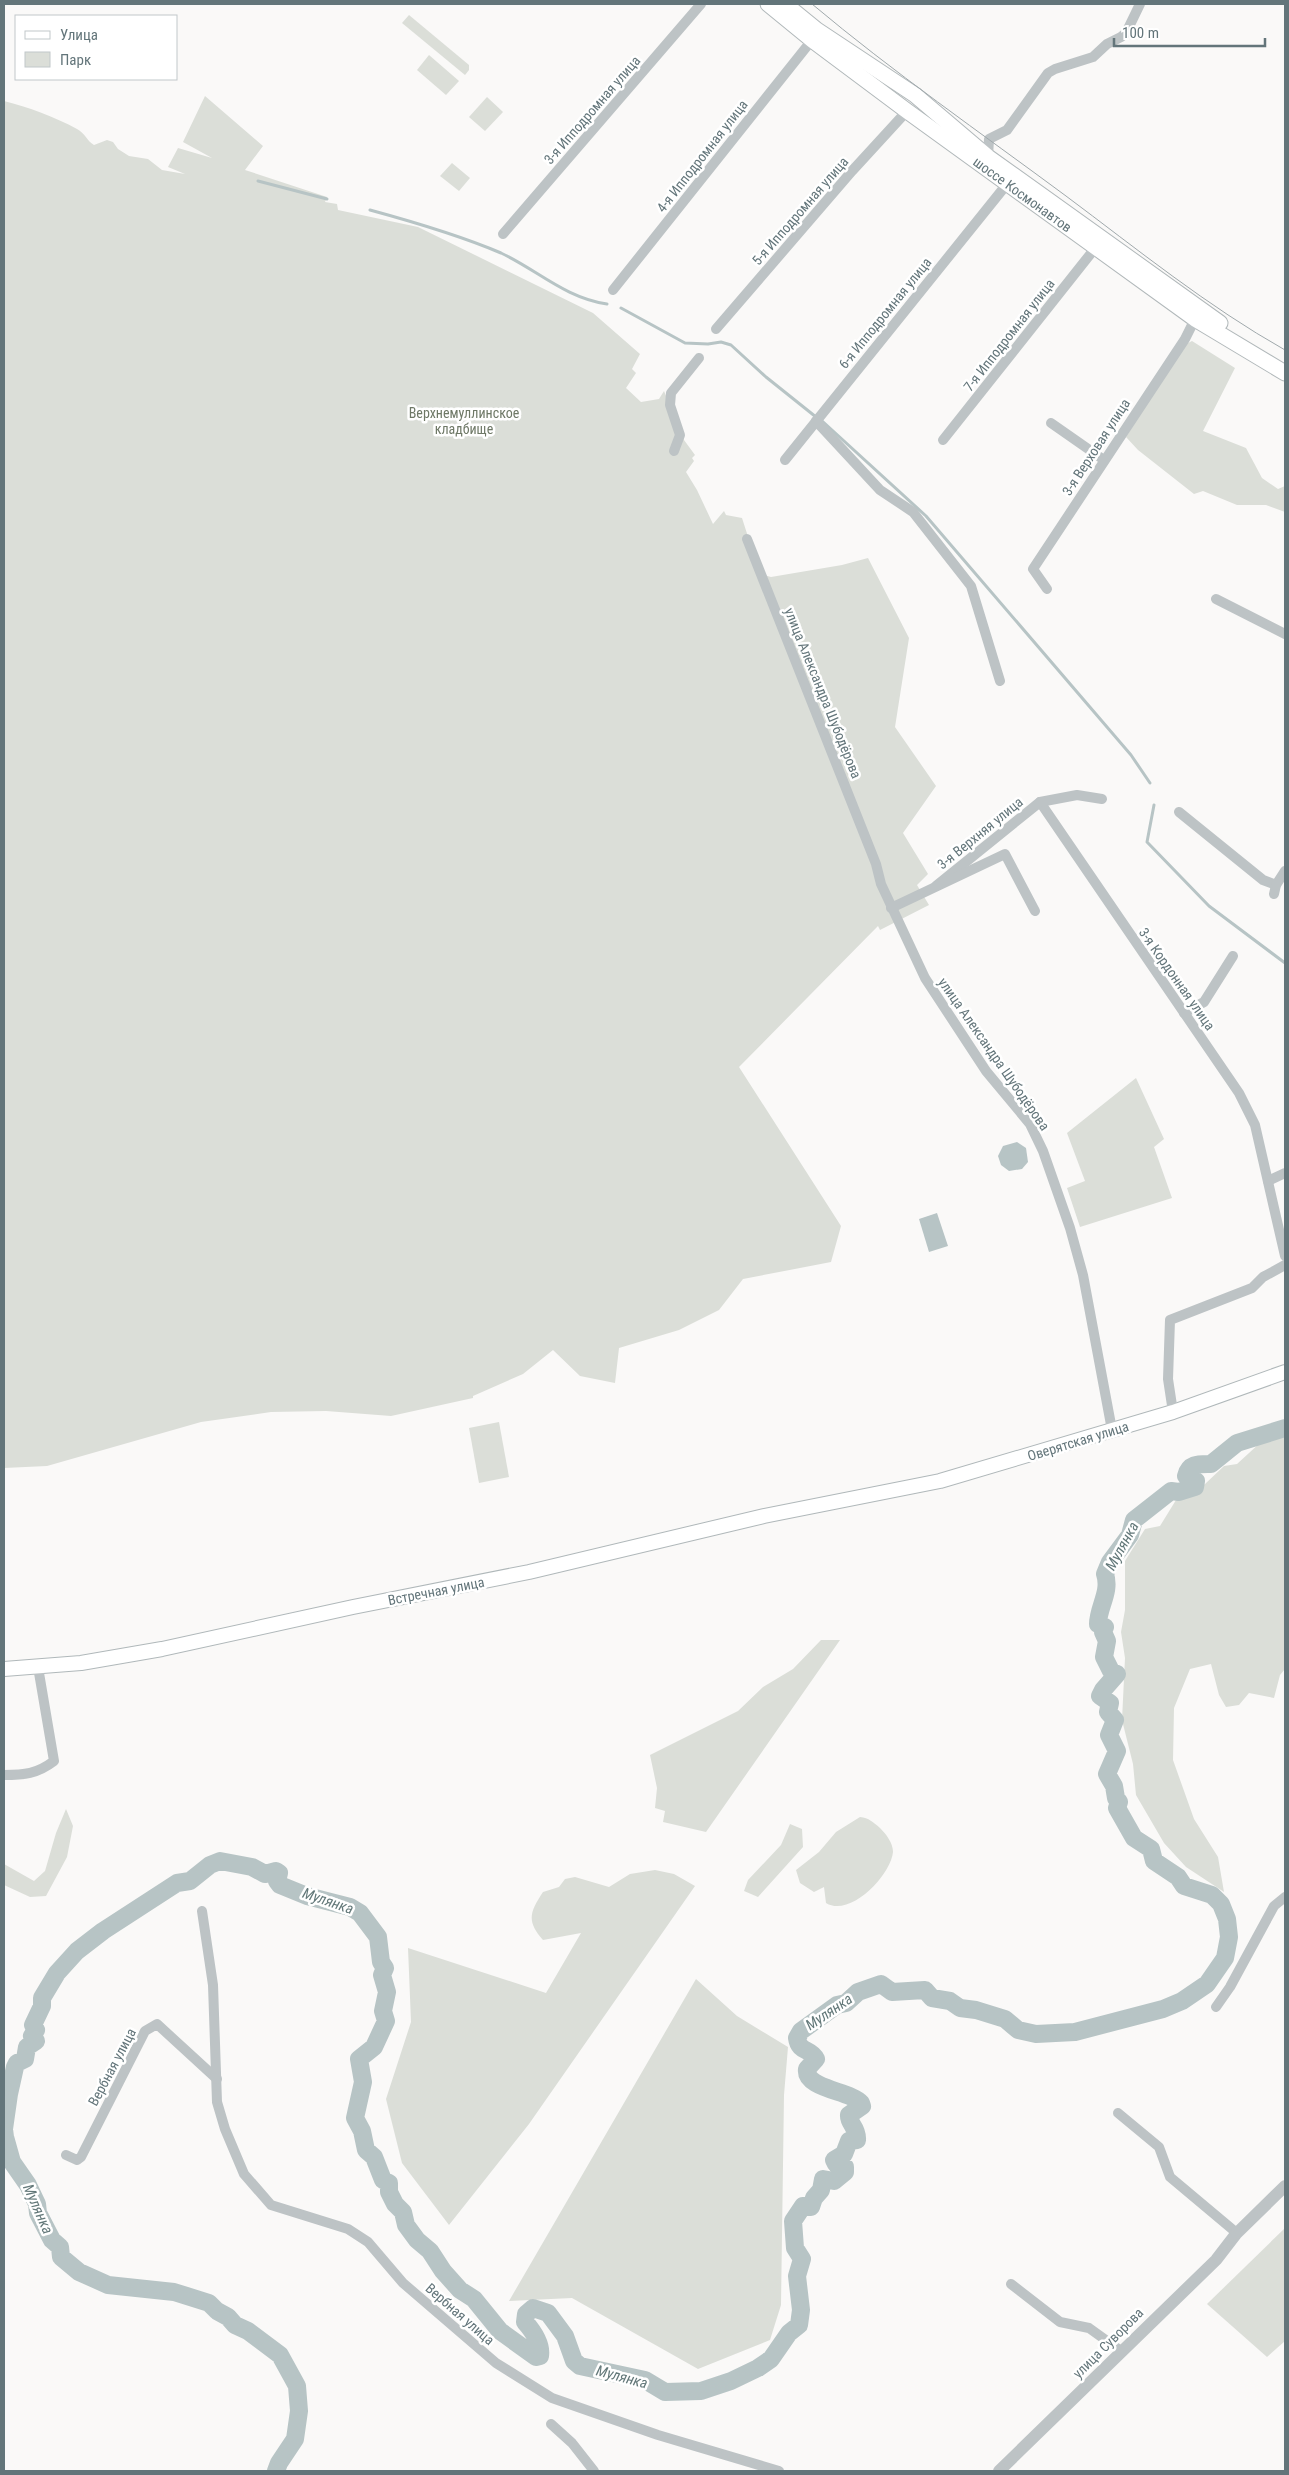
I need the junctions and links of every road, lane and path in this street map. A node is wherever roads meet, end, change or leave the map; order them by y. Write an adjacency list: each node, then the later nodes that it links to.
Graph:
1 (701, 4): 9 (street, 3-я Ипподромная улица)
2 (768, 4): 5 (main road, шоссе Космонавтов)
3 (785, 4): 7 (main road, шоссе Космонавтов)
4 (1140, 4): 7 (street)
5 (812, 40): 6 (main road, шоссе Космонавтов); 11 (street, 4-я Ипподромная улица)
6 (907, 111): 8 (main road, шоссе Космонавтов); 13 (street, 5-я Ипподромная улица)
7 (988, 157): 15 (main road, шоссе Космонавтов)
8 (1007, 184): 10 (main road, шоссе Космонавтов); 17 (street, 6-я Ипподромная улица)
9 (503, 234)
10 (1096, 247): 12 (main road, шоссе Космонавтов); 19 (street, 7-я Ипподромная улица)
11 (613, 290)
12 (1195, 319): 16 (main road, шоссе Космонавтов); 22 (street, 3-я Верховая улица)
13 (716, 329)
14 (699, 358): 20 (street)
15 (1285, 363)
16 (1285, 373)
17 (816, 421): 21 (street, 6-я Ипподромная улица); 27 (street)
18 (1051, 423): 22 (street)
19 (943, 440)
20 (674, 451)
21 (785, 460)
22 (1104, 460): 24 (street, 3-я Верховая улица)
23 (747, 539): 33 (street, улица Александра Шубодёрова)
24 (1047, 589)
25 (1216, 599): 26 (street)
26 (1285, 634)
27 (1000, 681)
28 (1102, 799): 29 (street)
29 (1040, 802): 32 (street, 3-я Верхняя улица); 36 (street, 3-я Кордонная улица)
30 (1179, 812): 31 (street)
31 (1285, 871)
32 (936, 886): 33 (street); 34 (street)
33 (891, 908): 43 (street, улица Александра Шубодёрова)
34 (1035, 911)
35 (1233, 956): 36 (street)
36 (1184, 1013): 38 (street, 3-я Кордонная улица)
37 (1285, 1173): 38 (street)
38 (1268, 1181): 39 (street, 3-я Кордонная улица)
39 (1285, 1256)
40 (1285, 1265): 42 (street)
41 (1285, 1372): 42 (main road, Оверятская улица)
42 (1173, 1412): 43 (main road, Оверятская улица)
43 (1112, 1430): 44 (main road, Оверятская улица)
44 (866, 1496): 45 (main road, Встречная улица)
45 (38, 1667): 46 (main road, Встречная улица); 47 (street)
46 (4, 1669)
47 (4, 1775)
48 (1285, 1897): 50 (street)
49 (202, 1911): 51 (street, Вербная улица)
50 (1216, 2007)
51 (216, 2079): 53 (street, Вербная улица); 60 (street, Вербная улица)
52 (1118, 2113): 55 (street)
53 (66, 2155)
54 (1285, 2186): 55 (street, улица Суворова)
55 (1236, 2234): 57 (street, улица Суворова)
56 (1010, 2284): 57 (street)
57 (1121, 2351): 61 (street, улица Суворова)
58 (551, 2424): 59 (street)
59 (594, 2471)
60 (779, 2471)
61 (999, 2471)

